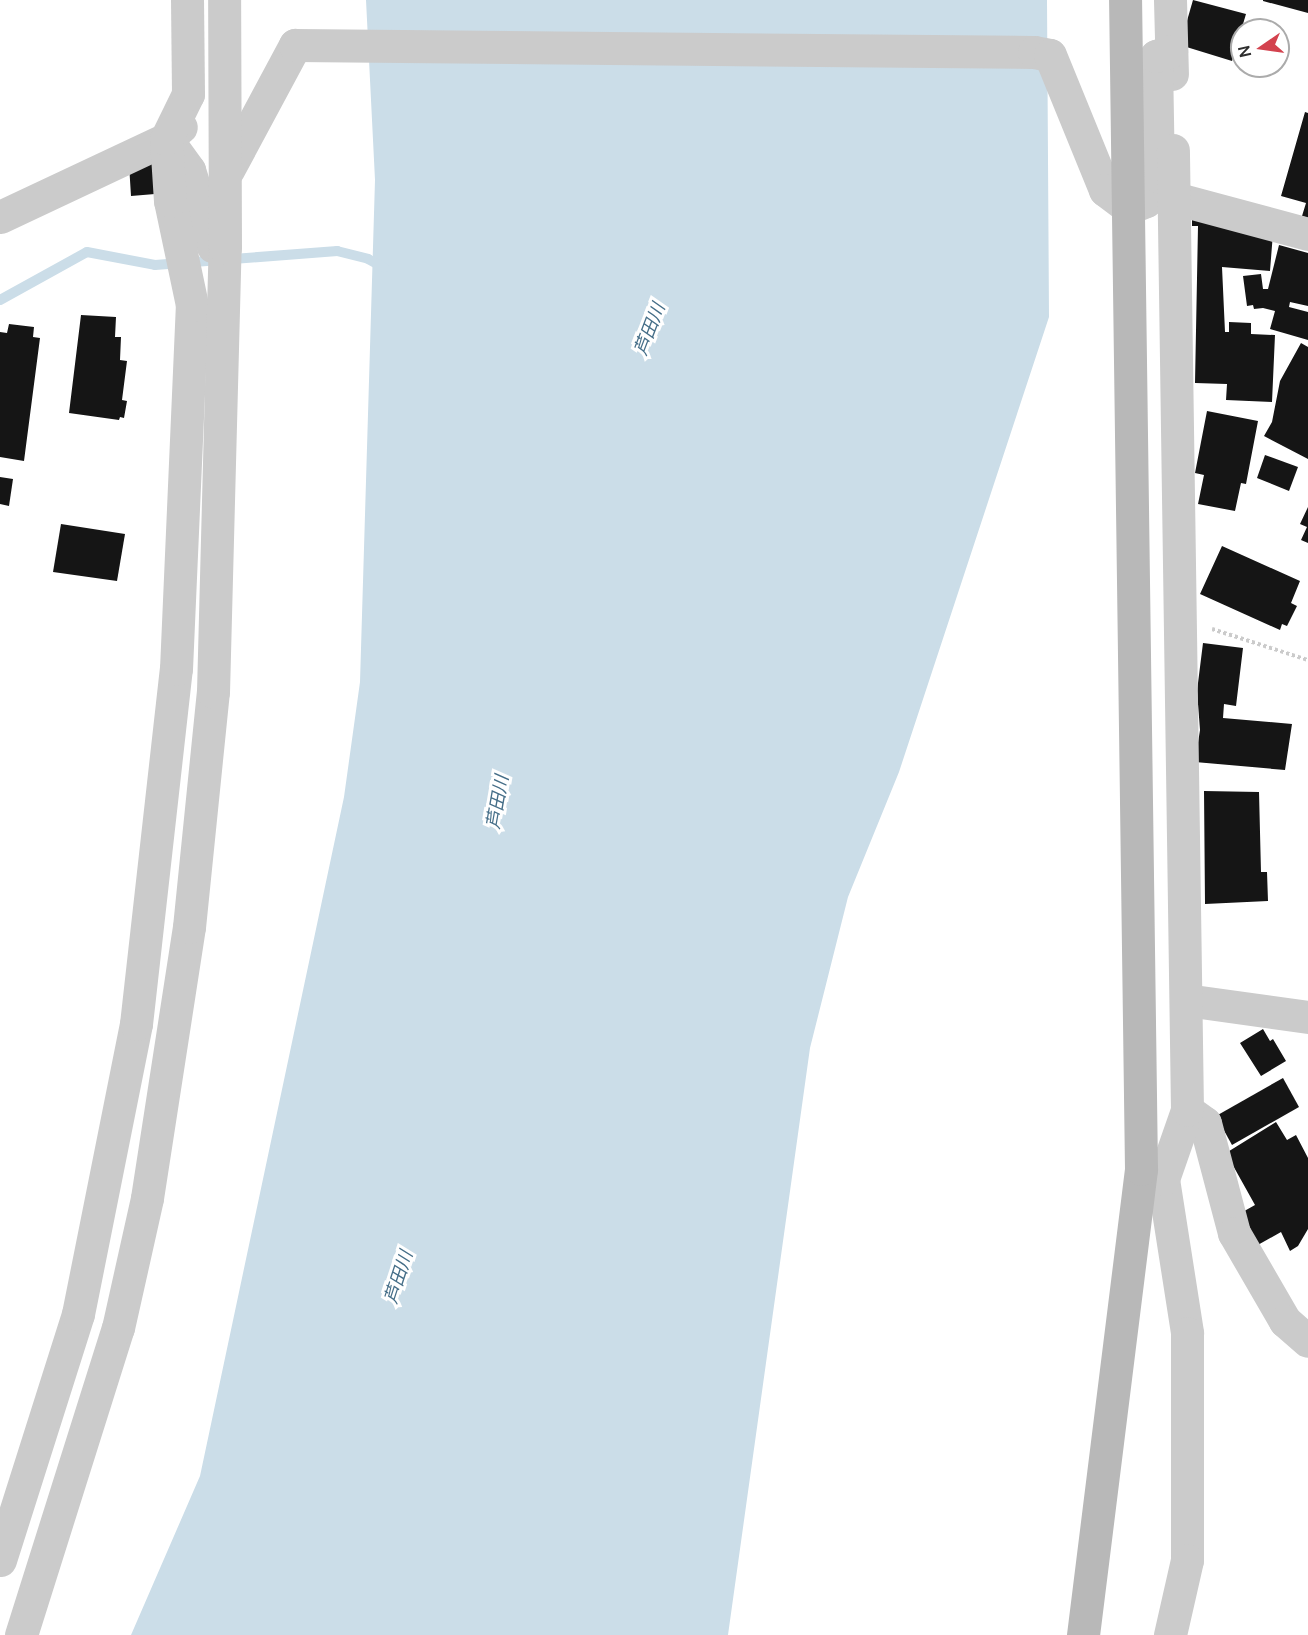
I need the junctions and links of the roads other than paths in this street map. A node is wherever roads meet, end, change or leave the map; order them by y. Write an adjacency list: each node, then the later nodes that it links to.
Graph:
1 (187, 0): 7 (street)
2 (224, 0): 6 (street)
3 (1125, 0): 10 (street)
4 (1170, 0): 5 (street)
5 (1171, 51): 9 (street); 10 (street)
6 (225, 59): 7 (street); 8 (street)
7 (166, 139): 11 (street); 13 (street); 19 (street)
8 (225, 175): 10 (street); 13 (street)
9 (1174, 198): 12 (street); 14 (street)
10 (1129, 208): 17 (street)
11 (0, 217)
12 (1308, 234)
13 (225, 248): 20 (street)
14 (1185, 1000): 15 (street); 16 (street)
15 (1308, 1017)
16 (1187, 1110): 17 (street); 18 (street)
17 (1152, 1174): 21 (street); 22 (street)
18 (1308, 1341)
19 (0, 1560)
20 (21, 1635)
21 (1083, 1635)
22 (1170, 1635)

